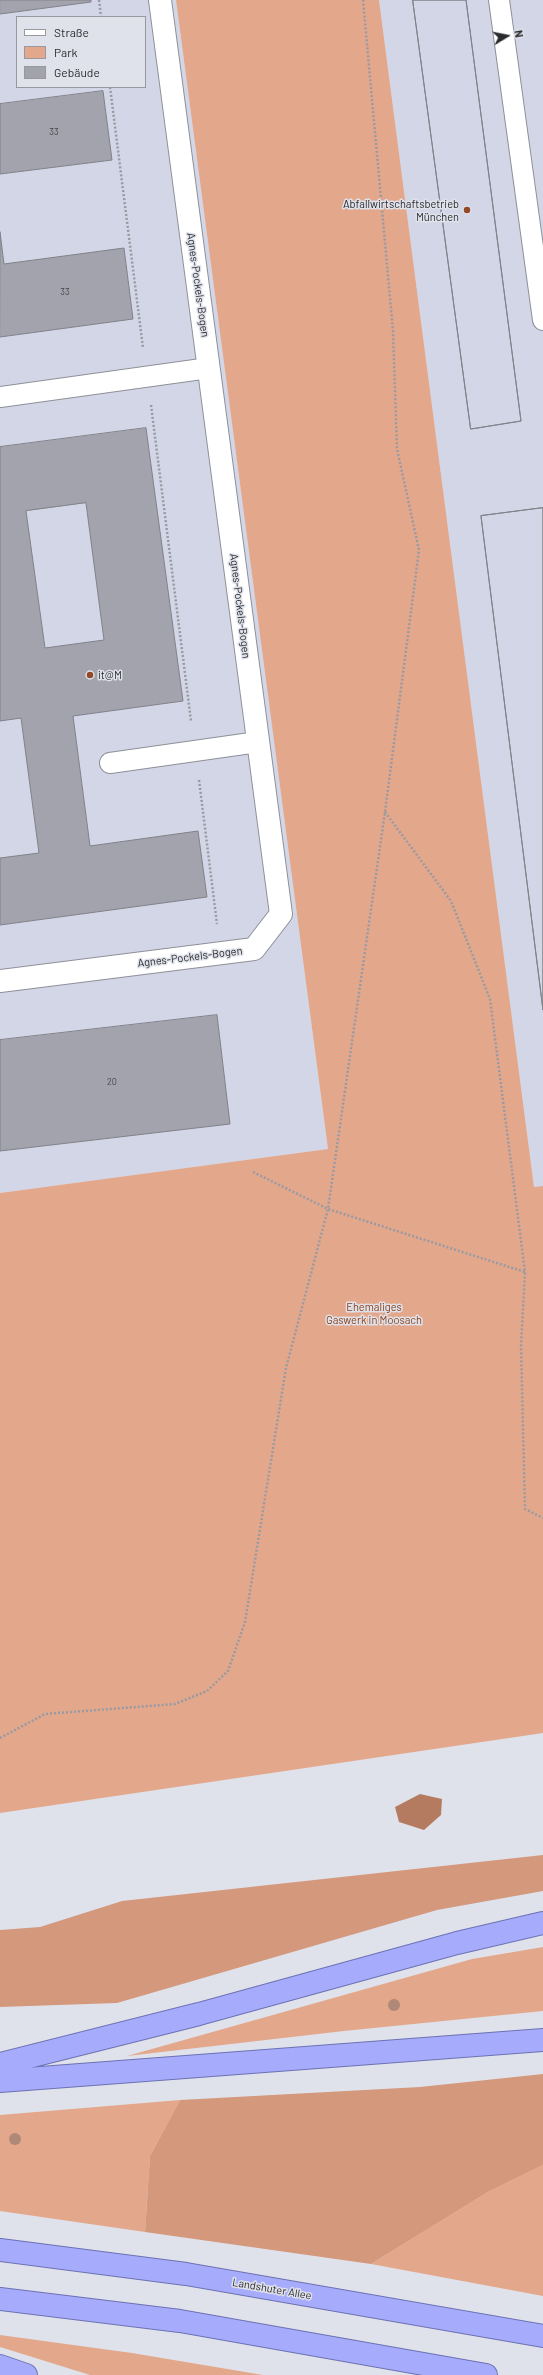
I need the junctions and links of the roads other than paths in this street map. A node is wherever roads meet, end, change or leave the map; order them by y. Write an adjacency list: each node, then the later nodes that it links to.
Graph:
1 (160, 0): 4 (street, Agnes-Pockels-Bogen)
2 (500, 0): 3 (lane)
3 (543, 320)
4 (209, 368): 5 (lane); 6 (street, Agnes-Pockels-Bogen)
5 (0, 397)
6 (258, 742): 7 (lane); 8 (street, Agnes-Pockels-Bogen)
7 (110, 763)
8 (0, 981)
9 (543, 1923): 11 (highway)
10 (543, 2040): 12 (highway)
11 (0, 2064)
12 (0, 2081)
13 (0, 2250): 15 (highway, Landshuter Allee)
14 (0, 2299): 18 (highway)
15 (543, 2336)
16 (0, 2366): 17 (highway)
17 (26, 2375)
18 (486, 2375)

